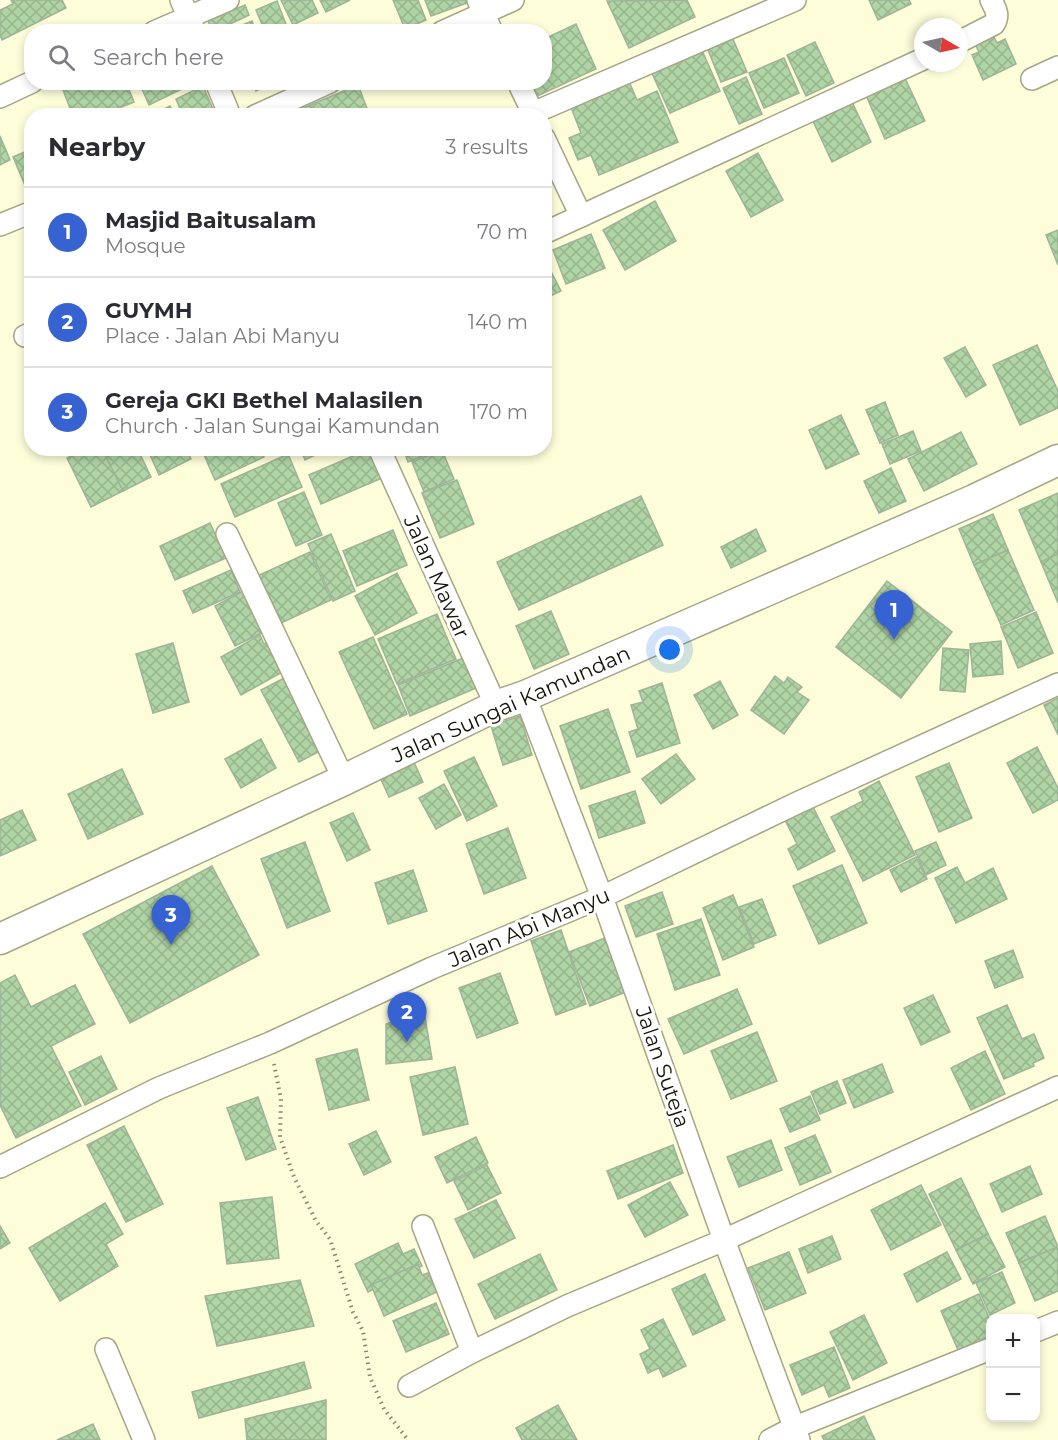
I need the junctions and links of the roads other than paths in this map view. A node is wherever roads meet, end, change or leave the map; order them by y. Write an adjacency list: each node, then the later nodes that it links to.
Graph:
1 (228, 0): 6 (street)
2 (513, 0): 5 (street)
3 (795, 0): 22 (street)
4 (991, 0): 10 (street)
5 (480, 6): 8 (street); 9 (street)
6 (188, 16): 7 (street)
7 (171, 24)
8 (454, 24)
9 (488, 24)
10 (968, 37)
11 (914, 63): 25 (street)
12 (1058, 67): 13 (street)
13 (1032, 79)
14 (24, 86): 18 (street)
15 (219, 90): 19 (street)
16 (312, 90): 20 (street)
17 (521, 90): 21 (street)
18 (0, 97)
19 (227, 108)
20 (273, 108)
21 (528, 108)
22 (547, 108)
23 (552, 155): 25 (street)
24 (24, 215): 26 (street)
25 (581, 216): 27 (street)
26 (0, 225)
27 (552, 229)
28 (383, 456): 33 (street, Jalan Mawar)
29 (1058, 460): 32 (main road, Jalan Sungai Kamundan)
30 (227, 534): 34 (street)
31 (1058, 684): 35 (street, Jalan Abi Manyu)
32 (525, 696): 33 (main road, Jalan Sungai Kamundan); 35 (street, Jalan Suteja)
33 (496, 706): 34 (main road, Jalan Sungai Kamundan)
34 (344, 780): 36 (main road, Jalan Sungai Kamundan)
35 (602, 897): 38 (street, Jalan Abi Manyu); 40 (street, Jalan Suteja)
36 (0, 939)
37 (1058, 1087): 40 (street)
38 (0, 1167)
39 (423, 1226): 45 (street)
40 (724, 1240): 45 (street); 47 (street, Jalan Suteja)
41 (1058, 1322): 42 (street)
42 (1040, 1329)
43 (106, 1349): 48 (street)
44 (986, 1351): 47 (street)
45 (472, 1352): 46 (street)
46 (409, 1386)
47 (796, 1434): 49 (street)
48 (144, 1440)
49 (770, 1440)

